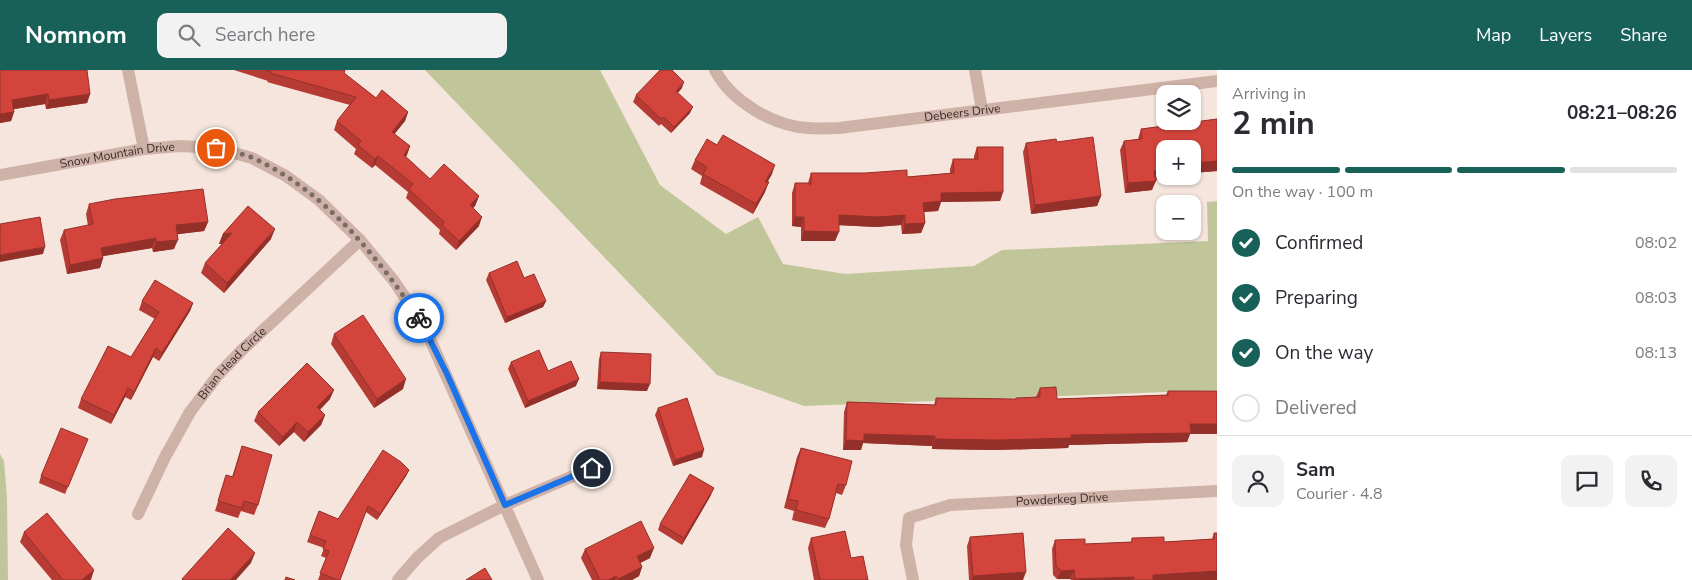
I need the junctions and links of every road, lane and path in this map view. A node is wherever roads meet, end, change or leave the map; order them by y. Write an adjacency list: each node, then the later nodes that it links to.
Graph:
1 (128, 70): 6 (street)
2 (976, 70): 5 (street)
3 (718, 76): 5 (street, Debeers Drive)
4 (1217, 81): 5 (street, Debeers Drive)
5 (982, 110)
6 (144, 149): 7 (street, Snow Mountain Drive); 8 (street, Snow Mountain Drive)
7 (0, 175)
8 (360, 240): 11 (street, Snow Mountain Drive); 12 (street, Brian Head Circle)
9 (592, 468): 11 (street)
10 (1217, 491): 15 (street, Powderkeg Drive)
11 (505, 505): 13 (street); 14 (street, Snow Mountain Drive)
12 (138, 514)
13 (398, 580)
14 (538, 580)
15 (912, 580)

